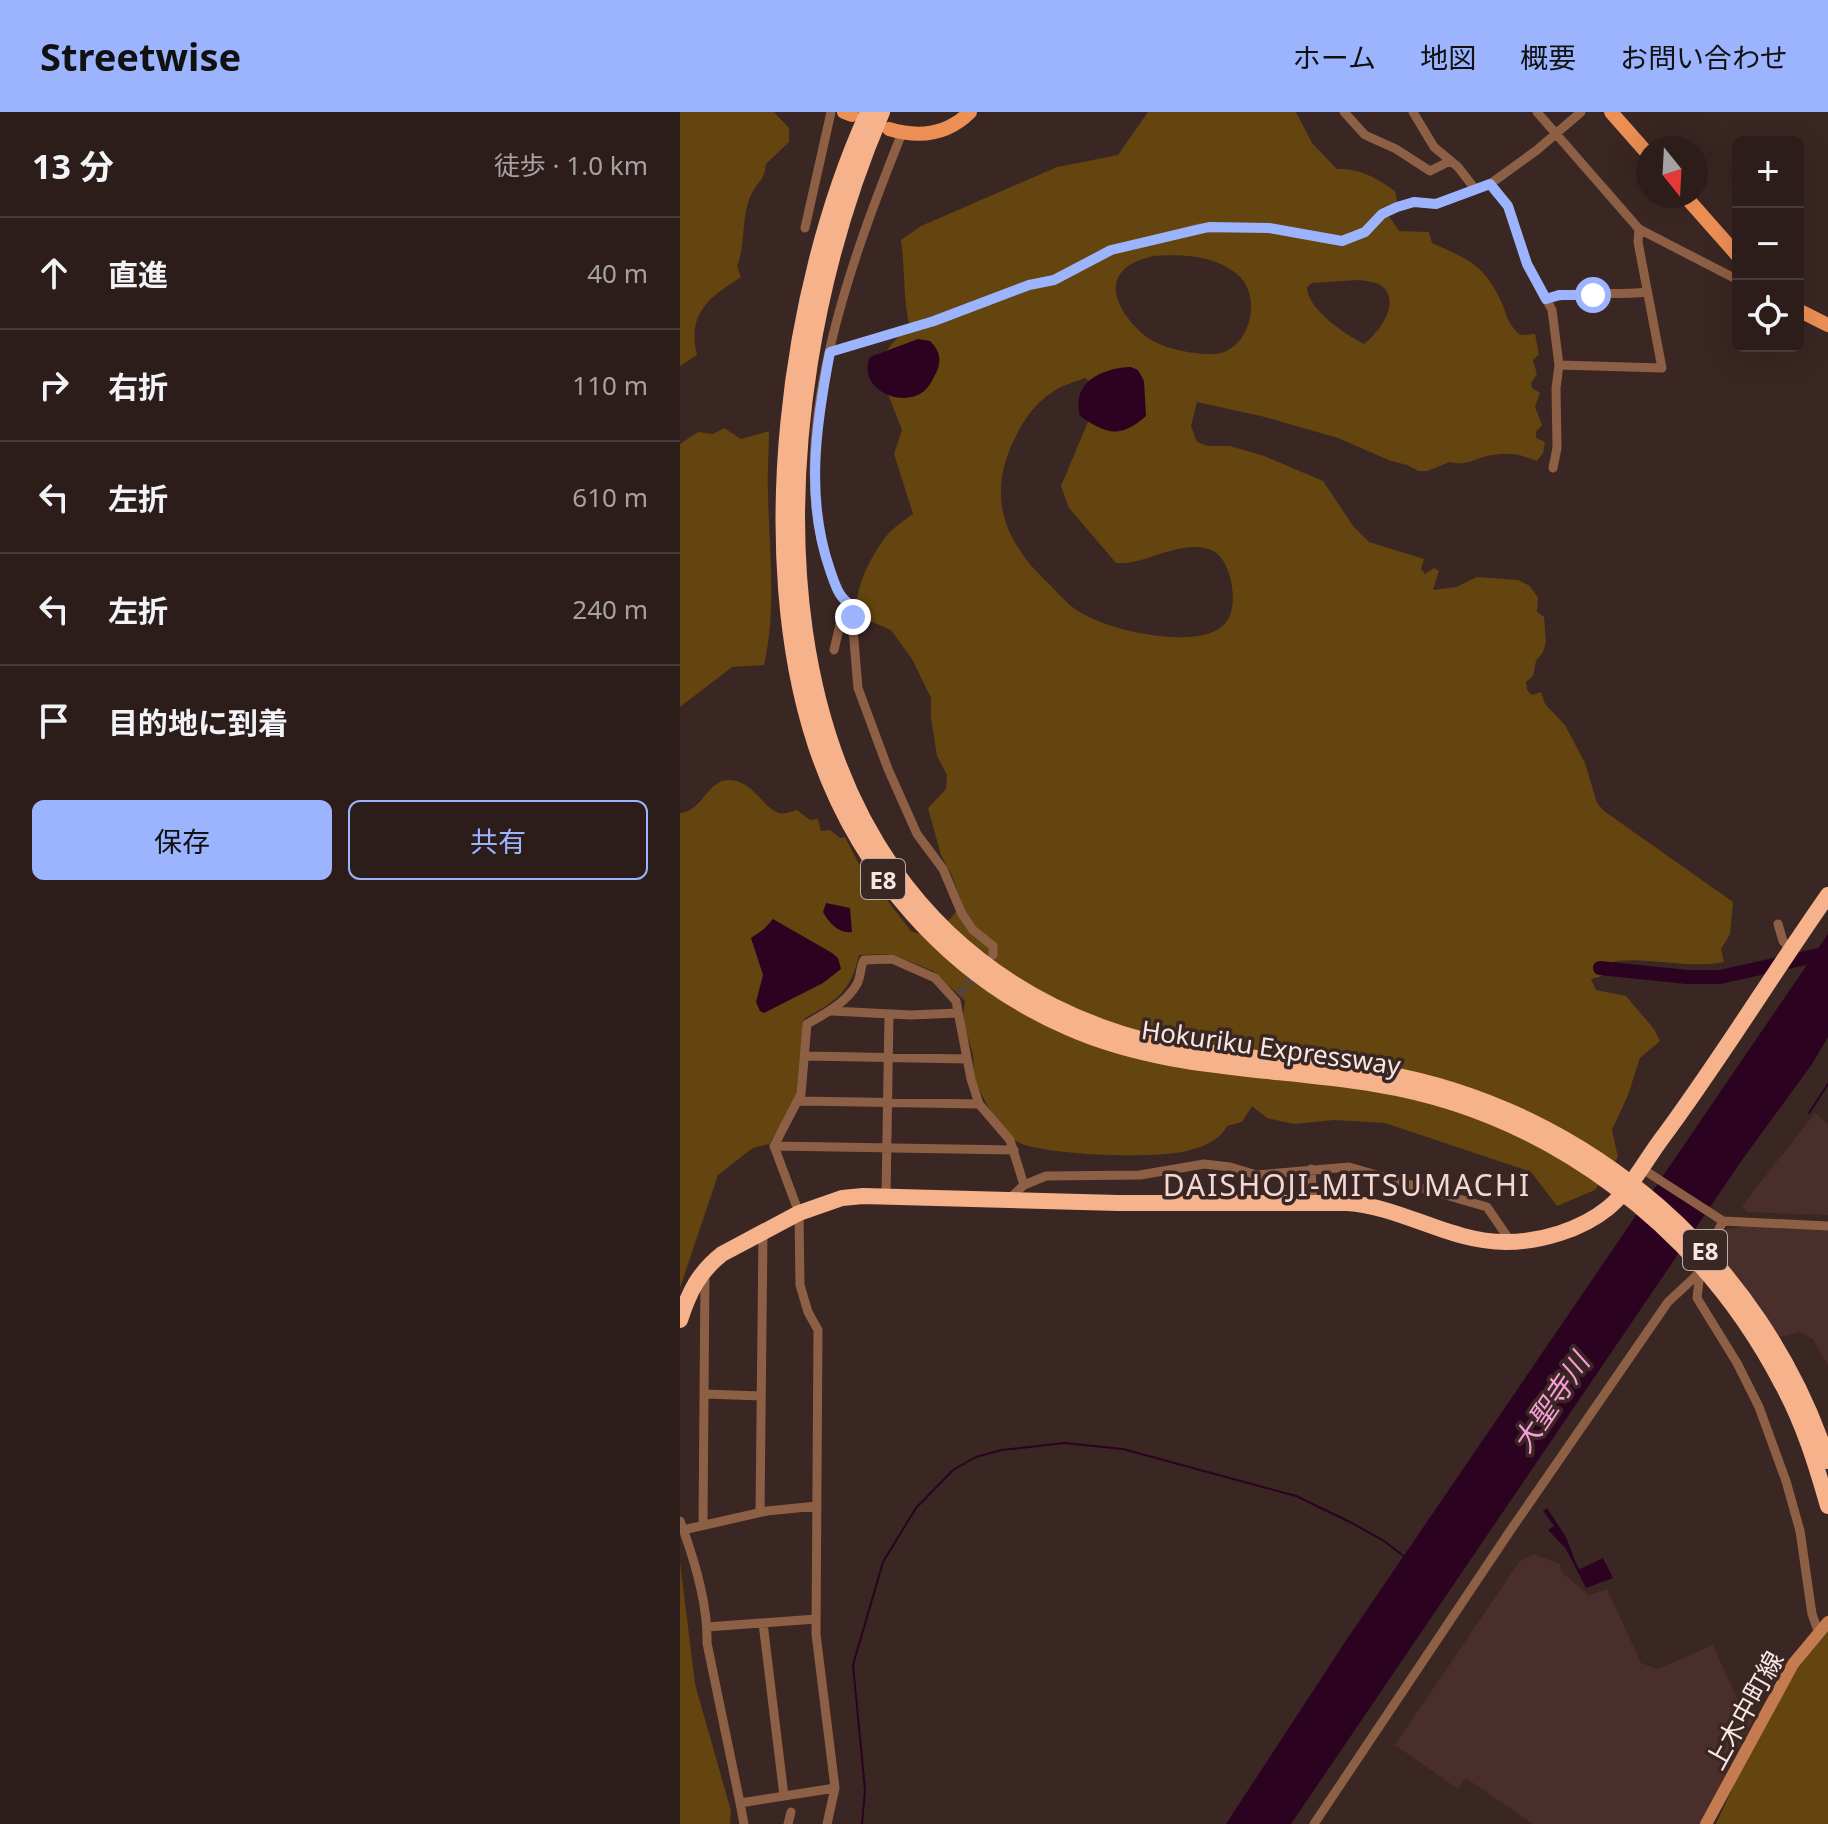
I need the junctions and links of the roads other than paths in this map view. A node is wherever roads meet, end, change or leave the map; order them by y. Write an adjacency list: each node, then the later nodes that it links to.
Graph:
1 (831, 112): 17 (street)
2 (882, 112): 47 (highway, Hokuriku Expressway / E8)
3 (970, 112): 10 (main road)
4 (1344, 112): 13 (street)
5 (1413, 112): 13 (street)
6 (1537, 112): 11 (street)
7 (1581, 112): 11 (street)
8 (1611, 112): 12 (main road)
9 (856, 113): 47 (highway, Hokuriku Expressway / E8)
10 (895, 131): 25 (street)
11 (1556, 134): 14 (street); 18 (street)
12 (1636, 140)
13 (1450, 161): 15 (street)
14 (1490, 184): 15 (street); 22 (street)
15 (1475, 189): 25 (street)
16 (1696, 208): 19 (main road)
17 (805, 228)
18 (1639, 229): 20 (street); 21 (street)
19 (1732, 249)
20 (1732, 277)
21 (1647, 292): 22 (street); 26 (street)
22 (1546, 299): 26 (street)
23 (1804, 313): 24 (main road)
24 (1828, 325)
25 (830, 352): 28 (street)
26 (1559, 365): 27 (street)
27 (1553, 468)
28 (848, 603): 29 (street); 33 (street)
29 (834, 650)
30 (1828, 895): 32 (highway)
31 (1778, 924): 32 (street)
32 (1789, 951): 48 (highway)
33 (993, 955)
34 (832, 1011): 35 (street); 36 (street); 37 (street)
35 (958, 1013): 36 (street); 39 (street)
36 (889, 1014): 38 (street)
37 (806, 1056): 38 (street); 40 (street)
38 (890, 1058): 39 (street); 41 (street)
39 (967, 1059): 42 (street)
40 (799, 1101): 41 (street); 43 (street)
41 (889, 1104): 42 (street); 44 (street)
42 (979, 1104): 45 (street)
43 (774, 1146): 44 (street); 53 (street)
44 (888, 1148): 45 (street); 50 (street)
45 (1014, 1150): 49 (street)
46 (1311, 1169): 49 (street); 52 (street); 57 (street)
47 (1603, 1170): 61 (highway, Hokuriku Expressway / E8)
48 (1644, 1170): 54 (street); 57 (highway)
49 (1024, 1185): 51 (street)
50 (886, 1197): 51 (highway); 53 (highway)
51 (1010, 1198): 52 (highway)
52 (1313, 1203): 57 (highway)
53 (799, 1213): 56 (highway); 65 (street)
54 (1723, 1221): 55 (street); 59 (street)
55 (1828, 1226)
56 (763, 1231): 58 (highway); 63 (street)
57 (1511, 1242)
58 (706, 1268): 60 (highway); 62 (street)
59 (1696, 1276): 73 (street); 81 (street)
60 (680, 1320)
61 (1775, 1357): 64 (highway, Hokuriku Expressway / E8); 66 (highway, Hokuriku Expressway / E8)
62 (705, 1394): 63 (street); 68 (street)
63 (761, 1396): 67 (street)
64 (1828, 1461)
65 (817, 1506): 67 (street); 70 (street)
66 (1828, 1506)
67 (760, 1512): 68 (street)
68 (703, 1524): 69 (street)
69 (682, 1525): 72 (street)
70 (816, 1619): 71 (street); 74 (street)
71 (763, 1623): 72 (street); 75 (street)
72 (707, 1627): 76 (street)
73 (1823, 1627): 82 (main road, 上木中町線)
74 (835, 1788): 75 (street); 80 (street)
75 (784, 1796): 76 (street)
76 (740, 1803): 78 (street)
77 (791, 1812): 79 (street)
78 (744, 1824)
79 (788, 1824)
80 (827, 1824)
81 (1314, 1824)
82 (1706, 1824)

